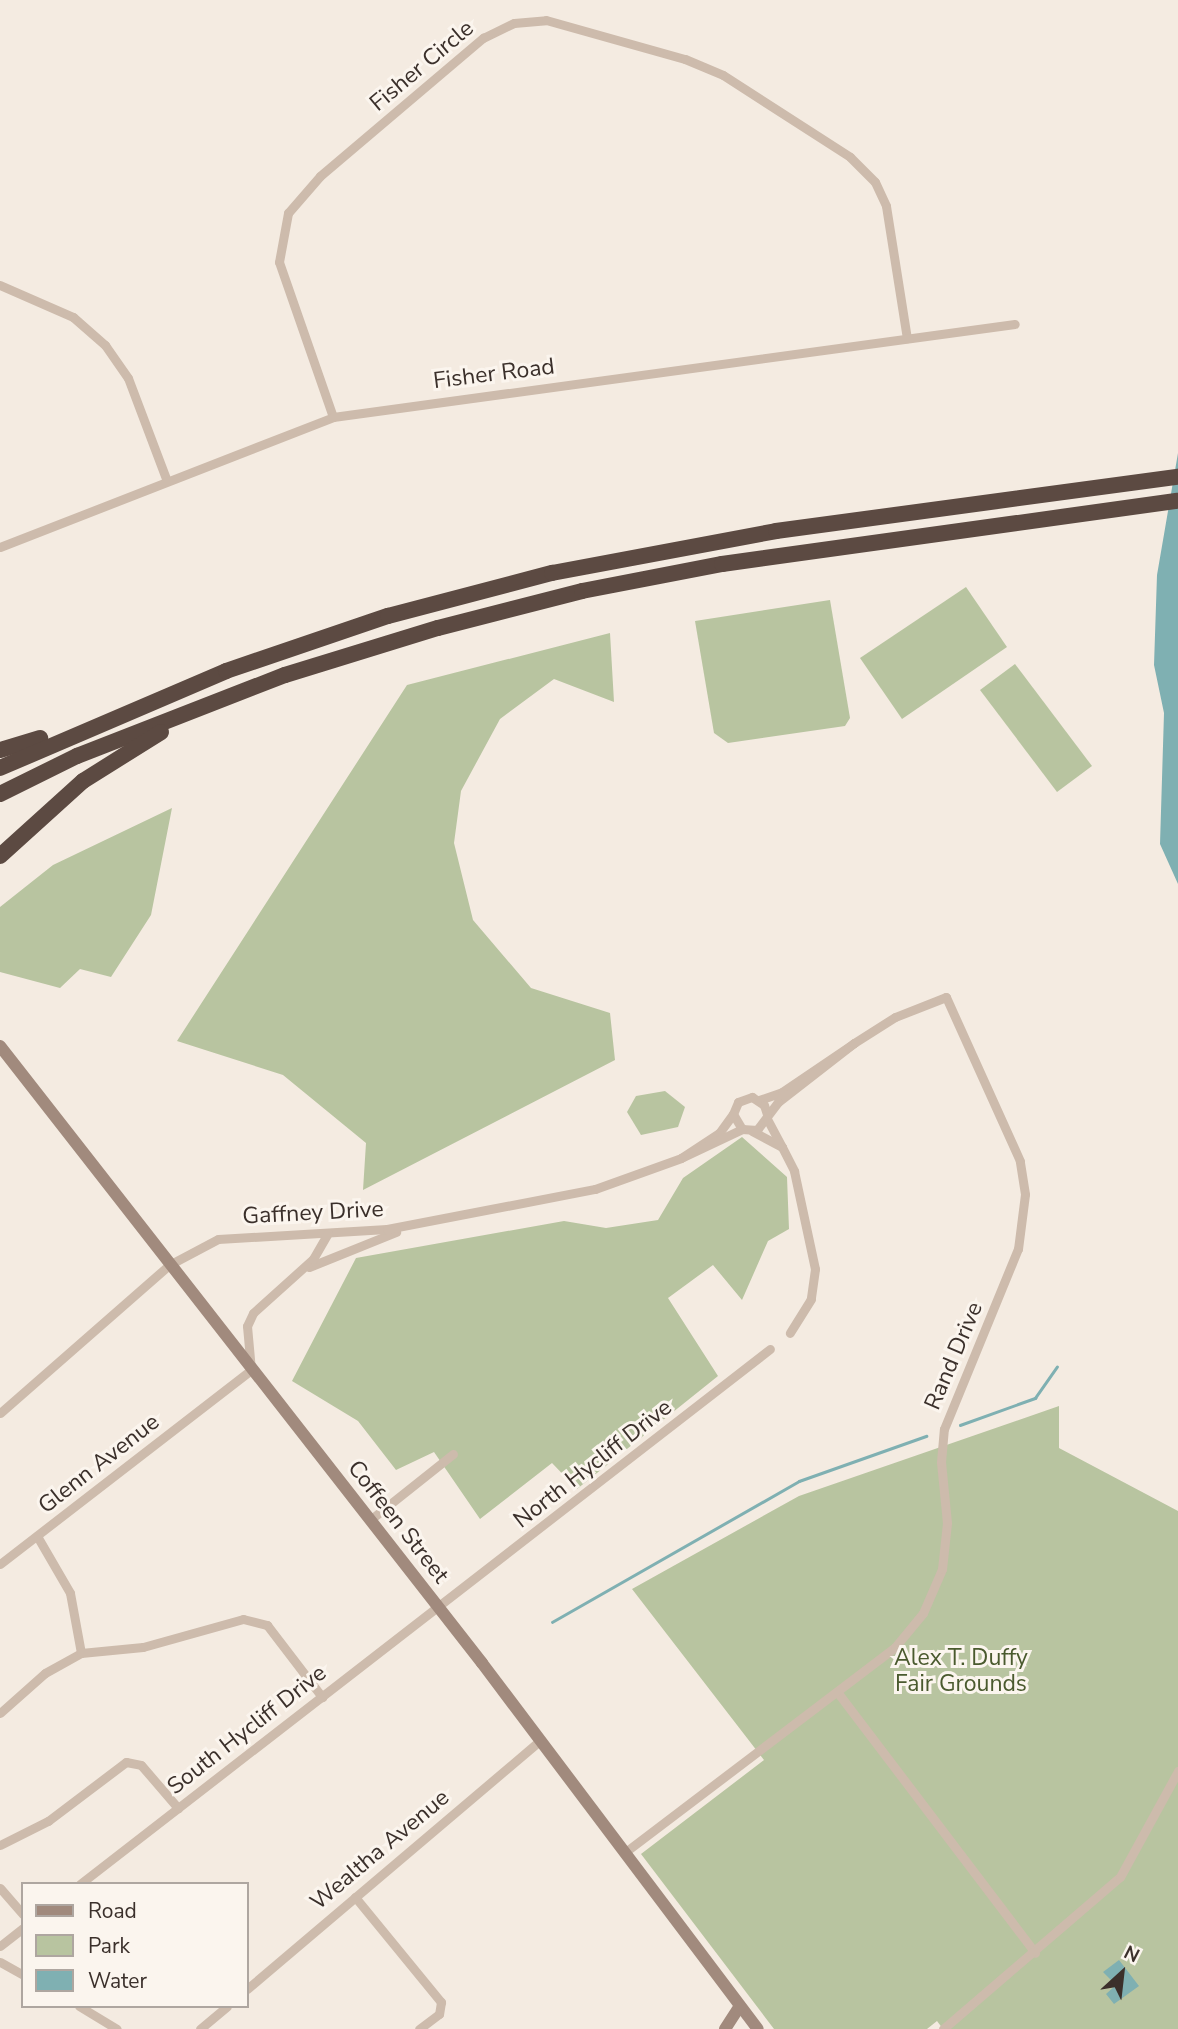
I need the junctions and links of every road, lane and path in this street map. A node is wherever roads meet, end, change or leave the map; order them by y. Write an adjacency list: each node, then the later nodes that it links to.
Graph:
1 (0, 285): 6 (street)
2 (1015, 324): 3 (street, Fisher Road)
3 (908, 338): 4 (street, Fisher Road); 4 (street, Fisher Circle)
4 (333, 417): 6 (street, Fisher Road)
5 (1178, 477): 9 (highway)
6 (167, 481): 8 (street, Fisher Road)
7 (1178, 500): 10 (highway)
8 (0, 547)
9 (164, 694): 11 (highway); 12 (highway)
10 (229, 695): 13 (highway); 14 (highway)
11 (0, 750)
12 (0, 768)
13 (0, 794)
14 (0, 856)
15 (854, 1044): 17 (street); 19 (street); 37 (street, Rand Drive)
16 (0, 1046): 25 (main road, Coffeen Street)
17 (759, 1100): 18 (street, Gaffney Drive); 19 (street)
18 (733, 1114): 20 (street); 22 (street, Gaffney Drive)
19 (767, 1117): 20 (street, Gaffney Drive); 21 (street)
20 (747, 1130): 21 (street); 22 (street, Gaffney Drive)
21 (782, 1147): 27 (street)
22 (681, 1158): 23 (street, Gaffney Drive)
23 (418, 1224): 24 (street, Gaffney Drive); 26 (street)
24 (328, 1233): 25 (street, Gaffney Drive); 26 (street)
25 (169, 1265): 29 (main road, Coffeen Street); 30 (street, Gaffney Drive)
26 (298, 1272): 29 (street)
27 (790, 1333)
28 (770, 1349): 35 (street, North Hycliff Drive)
29 (251, 1370): 32 (main road, Coffeen Street); 33 (street, Glenn Avenue)
30 (0, 1413)
31 (453, 1454): 32 (street)
32 (370, 1520): 35 (main road, Coffeen Street)
33 (37, 1536): 34 (street); 36 (street, Glenn Avenue)
34 (0, 1563)
35 (438, 1608): 38 (street, South Hycliff Drive); 40 (main road, Coffeen Street)
36 (81, 1653): 38 (street); 39 (street)
37 (838, 1693): 44 (street, Rand Drive); 51 (street)
38 (322, 1697): 42 (street, South Hycliff Drive)
39 (0, 1713)
40 (540, 1741): 44 (main road, Coffeen Street); 47 (street, Wealtha Avenue)
41 (1178, 1771): 51 (street)
42 (178, 1808): 43 (street); 45 (street, South Hycliff Drive)
43 (0, 1845)
44 (624, 1853): 55 (main road, Coffeen Street)
45 (83, 1882)
46 (0, 1888): 48 (street)
47 (355, 1897): 54 (street, Wealtha Avenue); 60 (street)
48 (21, 1912)
49 (21, 1930): 50 (street)
50 (0, 1946)
51 (1035, 1953): 63 (street)
52 (0, 1962): 53 (street)
53 (21, 1974)
54 (248, 1988)
55 (740, 2006): 61 (main road); 62 (main road, Coffeen Street)
56 (82, 2008): 58 (street)
57 (225, 2008): 59 (street)
58 (117, 2029)
59 (200, 2029)
60 (419, 2029)
61 (725, 2029)
62 (758, 2029)
63 (943, 2029)

